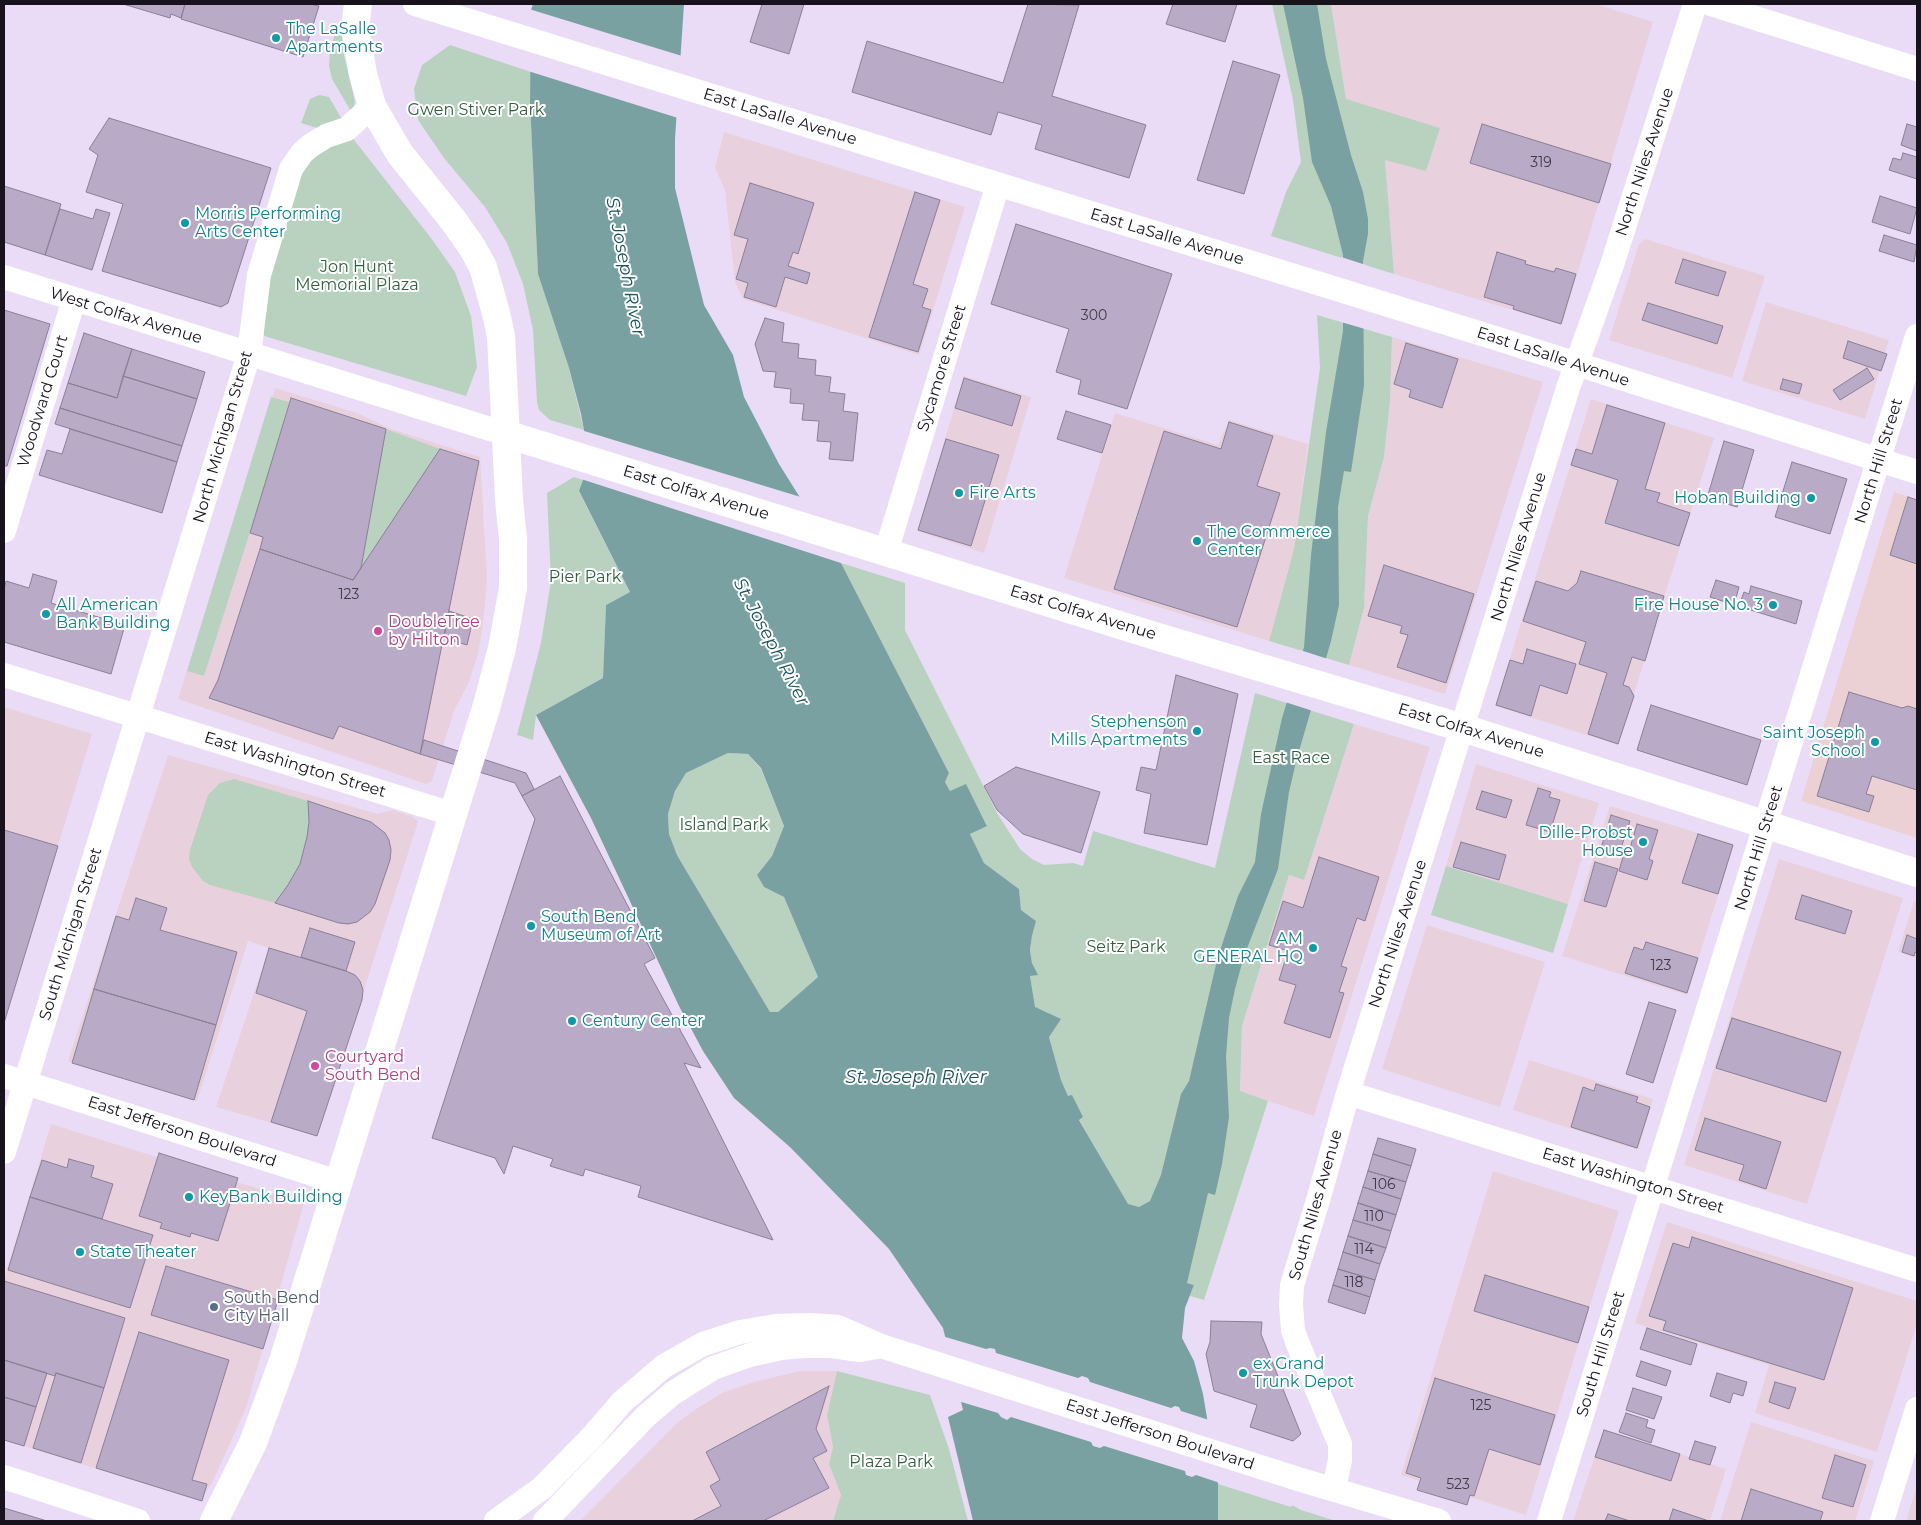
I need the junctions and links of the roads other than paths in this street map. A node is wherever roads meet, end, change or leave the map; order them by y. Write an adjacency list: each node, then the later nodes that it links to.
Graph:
1 (358, 4): 6 (main road)
2 (415, 4): 7 (street, East LaSalle Avenue)
3 (1695, 4): 12 (street, North Niles Avenue)
4 (1711, 4): 5 (street)
5 (1917, 69)
6 (372, 106): 11 (street, North Michigan Street); 13 (main road)
7 (998, 184): 12 (street, East LaSalle Avenue); 17 (street, Sycamore Street)
8 (4, 277): 9 (street, West Colfax Avenue)
9 (74, 299): 11 (street, West Colfax Avenue); 16 (street, Woodward Court)
10 (1917, 336): 14 (street, North Hill Street)
11 (249, 354): 13 (street, East Colfax Avenue); 19 (street, North Michigan Street)
12 (1576, 364): 14 (street, East LaSalle Avenue); 20 (street, North Niles Avenue)
13 (506, 434): 17 (main road, East Colfax Avenue); 21 (main road)
14 (1879, 460): 15 (street, East LaSalle Avenue); 22 (street, North Hill Street)
15 (1917, 472)
16 (4, 531)
17 (886, 552): 20 (main road, East Colfax Avenue)
18 (4, 675): 19 (street, East Washington Street)
19 (138, 716): 21 (street, East Washington Street); 24 (street, South Michigan Street)
20 (1463, 728): 22 (main road, East Colfax Avenue); 25 (street, North Niles Avenue)
21 (452, 814): 27 (main road)
22 (1766, 826): 23 (main road, East Colfax Avenue); 28 (street, North Hill Street)
23 (1917, 873)
24 (14, 1080): 26 (street, South Michigan Street); 27 (street, East Jefferson Boulevard)
25 (1348, 1092): 28 (street, East Washington Street); 33 (street, South Niles Avenue)
26 (4, 1152)
27 (338, 1182): 35 (main road)
28 (1652, 1187): 29 (street, East Washington Street); 39 (street, South Hill Street)
29 (1917, 1270)
30 (882, 1346): 33 (street, East Jefferson Boulevard); 36 (street, East Jefferson Boulevard); 37 (street, East Jefferson Boulevard)
31 (1917, 1409): 40 (street)
32 (4, 1477): 34 (street)
33 (1334, 1488): 38 (street, East Jefferson Boulevard)
34 (138, 1521)
35 (214, 1521)
36 (496, 1521)
37 (545, 1521)
38 (1439, 1521)
39 (1549, 1521)
40 (1882, 1521)

